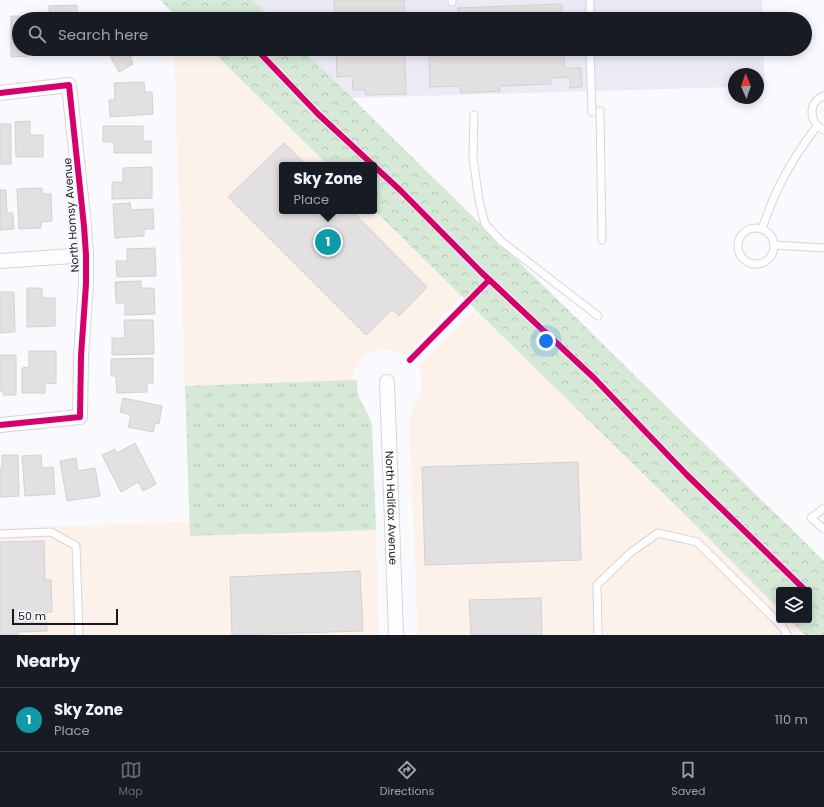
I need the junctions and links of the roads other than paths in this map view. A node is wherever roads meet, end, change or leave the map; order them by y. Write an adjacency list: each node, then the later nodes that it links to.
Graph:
1 (590, 0): 2 (lane)
2 (590, 12)
3 (590, 56): 6 (lane)
4 (0, 93): 14 (street, North Homsy Avenue)
5 (824, 96): 9 (lane)
6 (592, 112)
7 (600, 112): 11 (lane)
8 (474, 114): 16 (lane)
9 (821, 128): 10 (lane)
10 (762, 229): 12 (lane); 12 (lane)
11 (602, 240)
12 (774, 245): 13 (lane)
13 (824, 248)
14 (86, 255): 15 (street); 18 (street, North Homsy Avenue)
15 (0, 262)
16 (598, 316)
17 (387, 382): 23 (street, North Halifax Avenue)
18 (0, 425)
19 (824, 508): 20 (lane)
20 (824, 529)
21 (0, 534): 22 (lane)
22 (79, 635)
23 (396, 635)
24 (598, 635): 25 (lane)
25 (787, 635)

